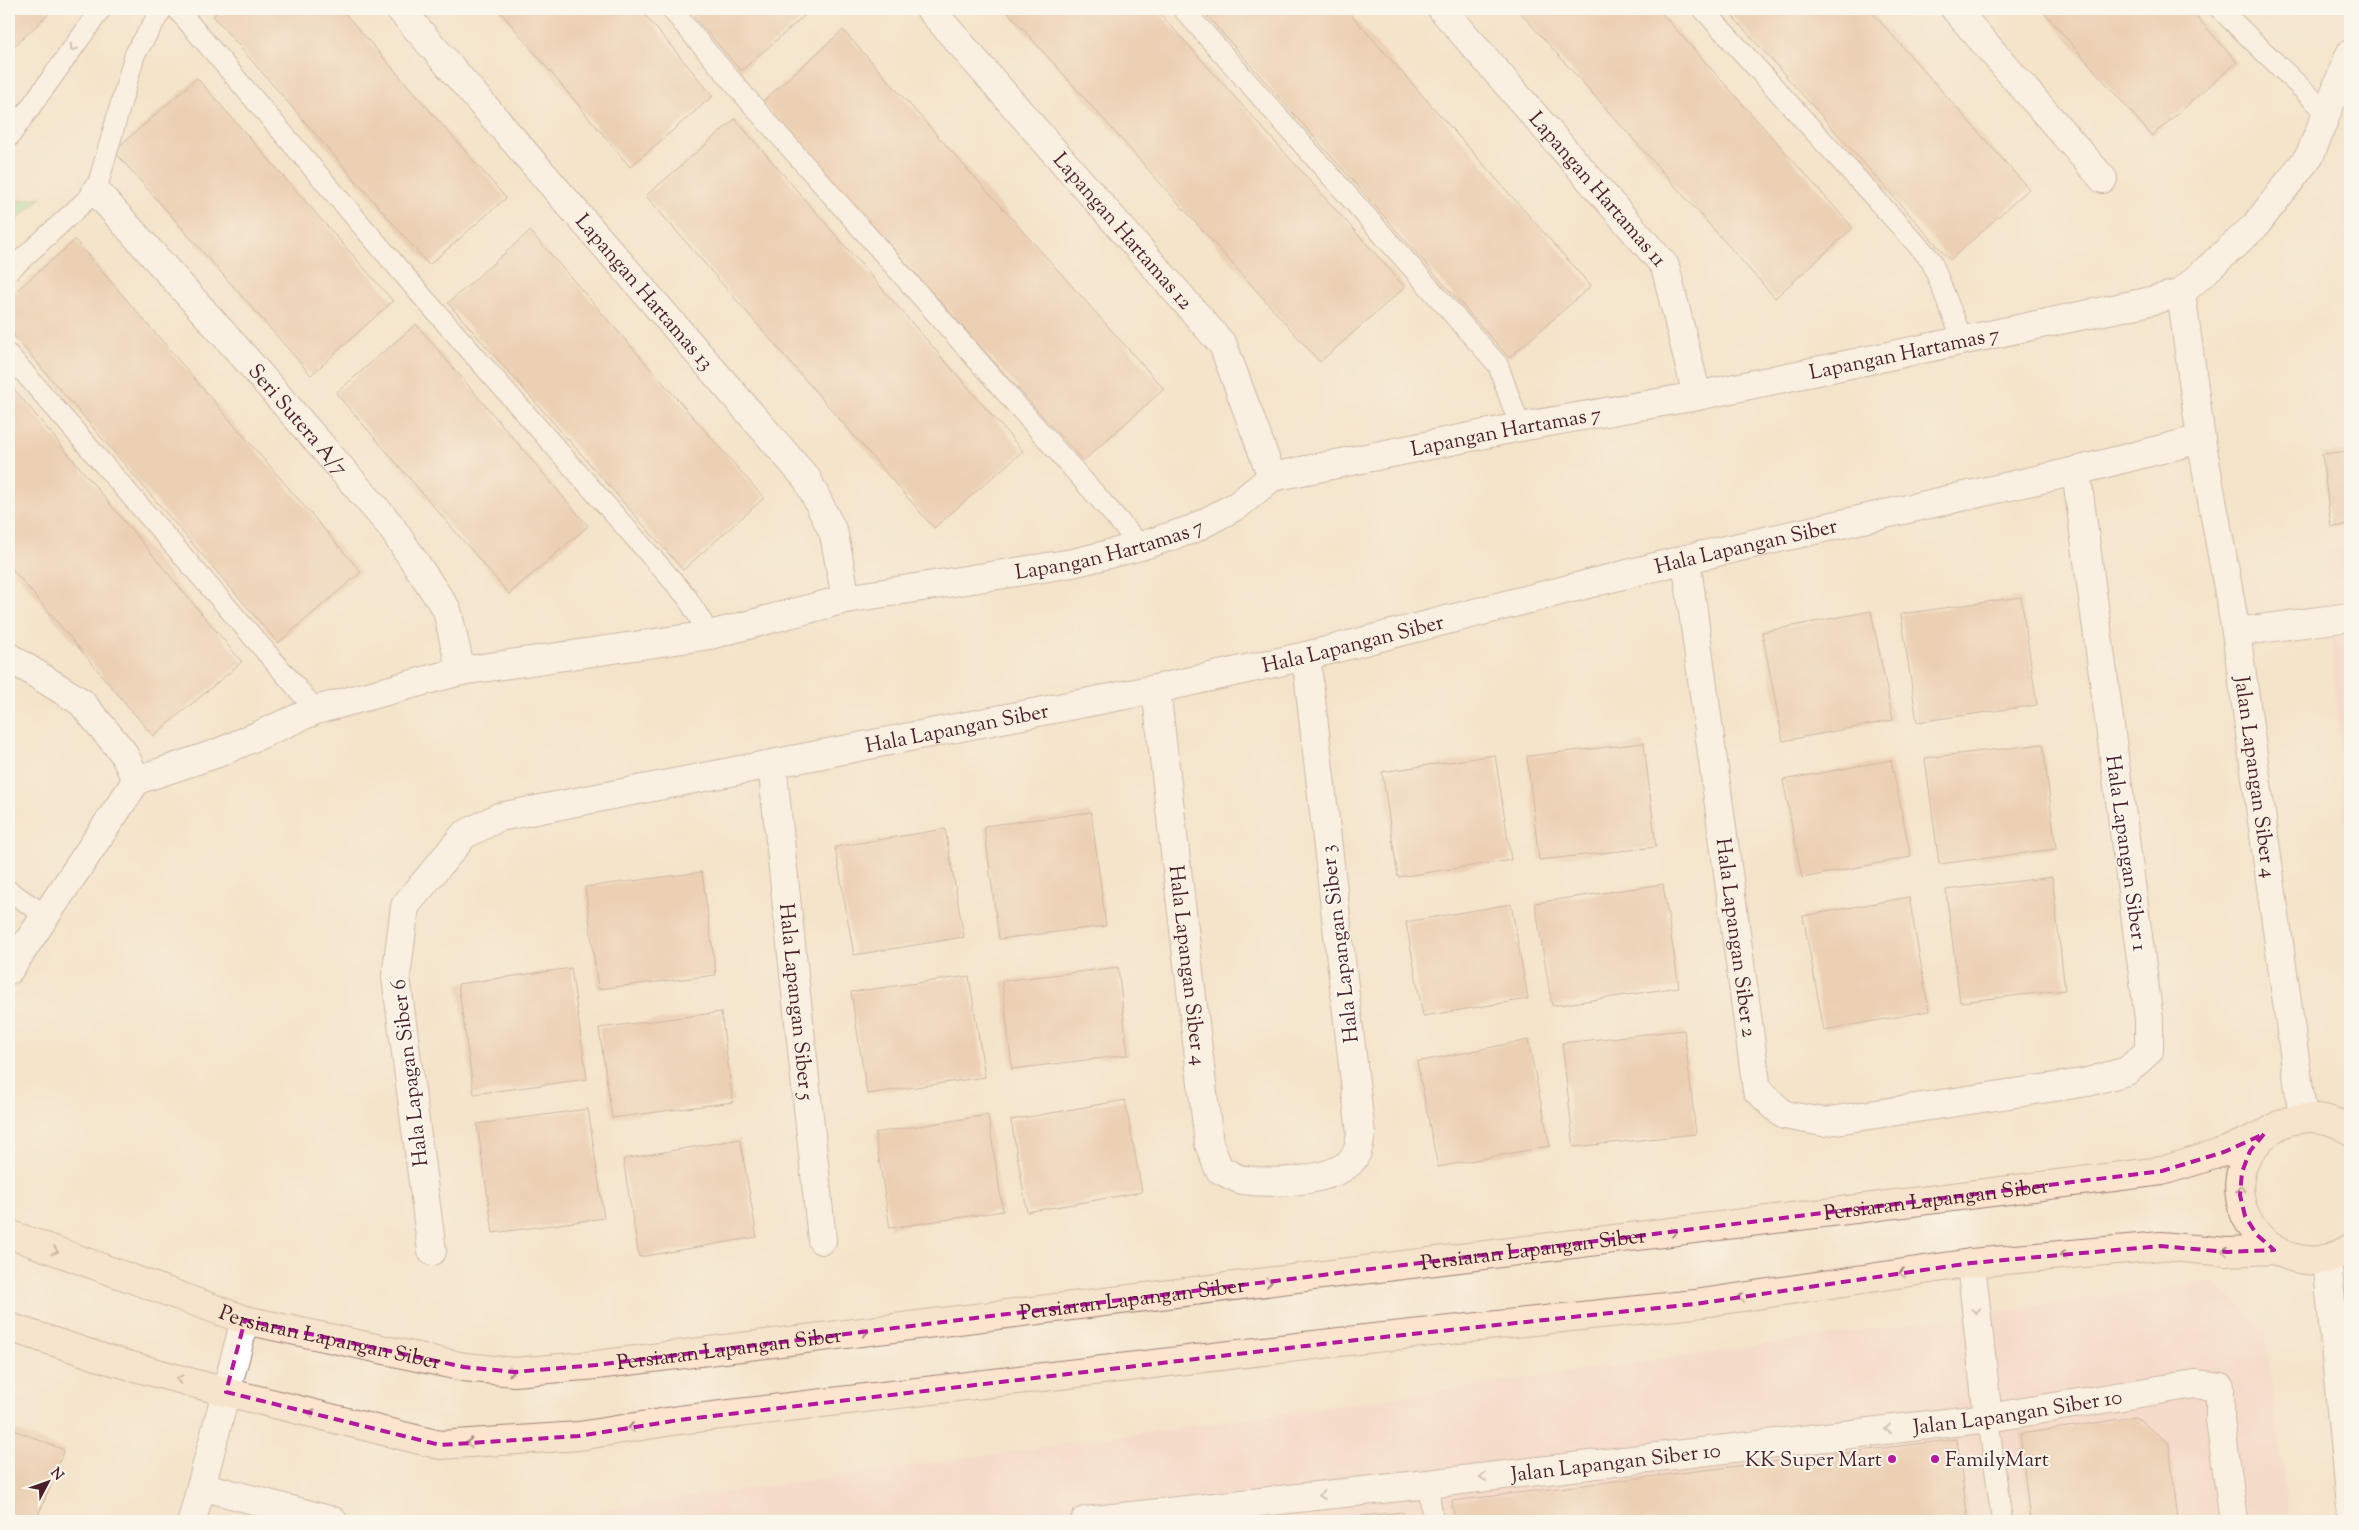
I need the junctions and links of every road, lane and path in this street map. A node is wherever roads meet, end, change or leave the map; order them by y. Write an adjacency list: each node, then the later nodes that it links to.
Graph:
1 (101, 9): 14 (lane, one-way to 14)
2 (162, 9): 16 (lane)
3 (177, 9): 31 (lane)
4 (400, 9): 28 (street, Lapangan Hartamas 13)
5 (671, 9): 26 (lane)
6 (930, 9): 25 (street, Lapangan Hartamas 12)
7 (1183, 9): 22 (lane)
8 (1442, 9): 21 (street, Lapangan Hartamas 11)
9 (1703, 9): 19 (lane)
10 (1955, 9): 15 (street)
11 (2220, 9): 13 (lane)
12 (2350, 54): 13 (street, Lapangan Hartamas 7)
13 (2327, 113): 18 (street, Lapangan Hartamas 7)
14 (9, 137)
15 (2103, 179)
16 (96, 192): 17 (lane); 34 (street, Seri Sutera A/7)
17 (9, 271)
18 (2181, 293): 19 (street, Lapangan Hartamas 7); 23 (street)
19 (1963, 340): 21 (street, Lapangan Hartamas 7)
20 (9, 355): 36 (lane)
21 (1698, 396): 22 (street, Lapangan Hartamas 7)
22 (1520, 427): 25 (street, Lapangan Hartamas 7)
23 (2201, 439): 24 (street, Hala Lapangan Siber); 30 (street, Jalan Lapangan Siber 4)
24 (2076, 471): 27 (street, Hala Lapangan Siber); 43 (street, Hala Lapangan Siber 1)
25 (1272, 477): 26 (street, Lapangan Hartamas 7)
26 (1141, 546): 28 (street, Lapangan Hartamas 7)
27 (1686, 559): 32 (street, Hala Lapangan Siber); 43 (street, Hala Lapangan Siber 2)
28 (846, 599): 31 (street, Lapangan Hartamas 7)
29 (2350, 617): 30 (street)
30 (2236, 632): 44 (street, Jalan Lapangan Siber 4)
31 (710, 635): 34 (street, Lapangan Hartamas 7)
32 (1306, 656): 35 (street, Hala Lapangan Siber); 47 (street, Hala Lapangan Siber 3)
33 (9, 657): 38 (street)
34 (461, 672): 36 (street, Lapangan Hartamas 7)
35 (1156, 689): 37 (street, Hala Lapangan Siber); 47 (street, Hala Lapangan Siber 4)
36 (316, 710): 38 (street, Lapangan Hartamas 7)
37 (772, 764): 39 (street, Hala Lapangan Siber); 49 (street, Hala Lapangan Siber 5)
38 (136, 780): 41 (street)
39 (499, 816): 51 (street, Hala Lapagan Siber 6)
40 (9, 892): 41 (lane)
41 (45, 915): 42 (street)
42 (9, 970)
43 (1973, 1100)
44 (2303, 1118): 45 (main road, Persiaran Lapangan Siber); 46 (main road, Persiaran Lapangan Siber)
45 (2347, 1127)
46 (2264, 1134): 50 (main road, one-way to 46); 54 (main road, Persiaran Lapangan Siber, one-way to 46)
47 (1287, 1182)
48 (9, 1234): 54 (main road, Persiaran Lapangan Siber, one-way to 54)
49 (822, 1240)
50 (2274, 1250): 52 (main road); 53 (main road, one-way to 53)
51 (432, 1251)
52 (2338, 1254): 60 (street)
53 (1971, 1263): 56 (main road, one-way to 56); 57 (street, one-way to 57)
54 (244, 1320): 56 (street)
55 (9, 1327): 56 (main road, one-way to 55)
56 (226, 1392): 59 (street)
57 (1988, 1418): 58 (street, Jalan Lapangan Siber 10, one-way to 58); 65 (lane); 66 (street, Jalan Lapangan Siber 10)
58 (1428, 1484): 63 (street, Jalan Lapangan Siber 10, one-way to 63); 64 (lane)
59 (201, 1486): 61 (street); 62 (street)
60 (2350, 1507)
61 (192, 1521)
62 (333, 1521)
63 (1085, 1521)
64 (1434, 1521)
65 (2002, 1521)
66 (2234, 1521)

